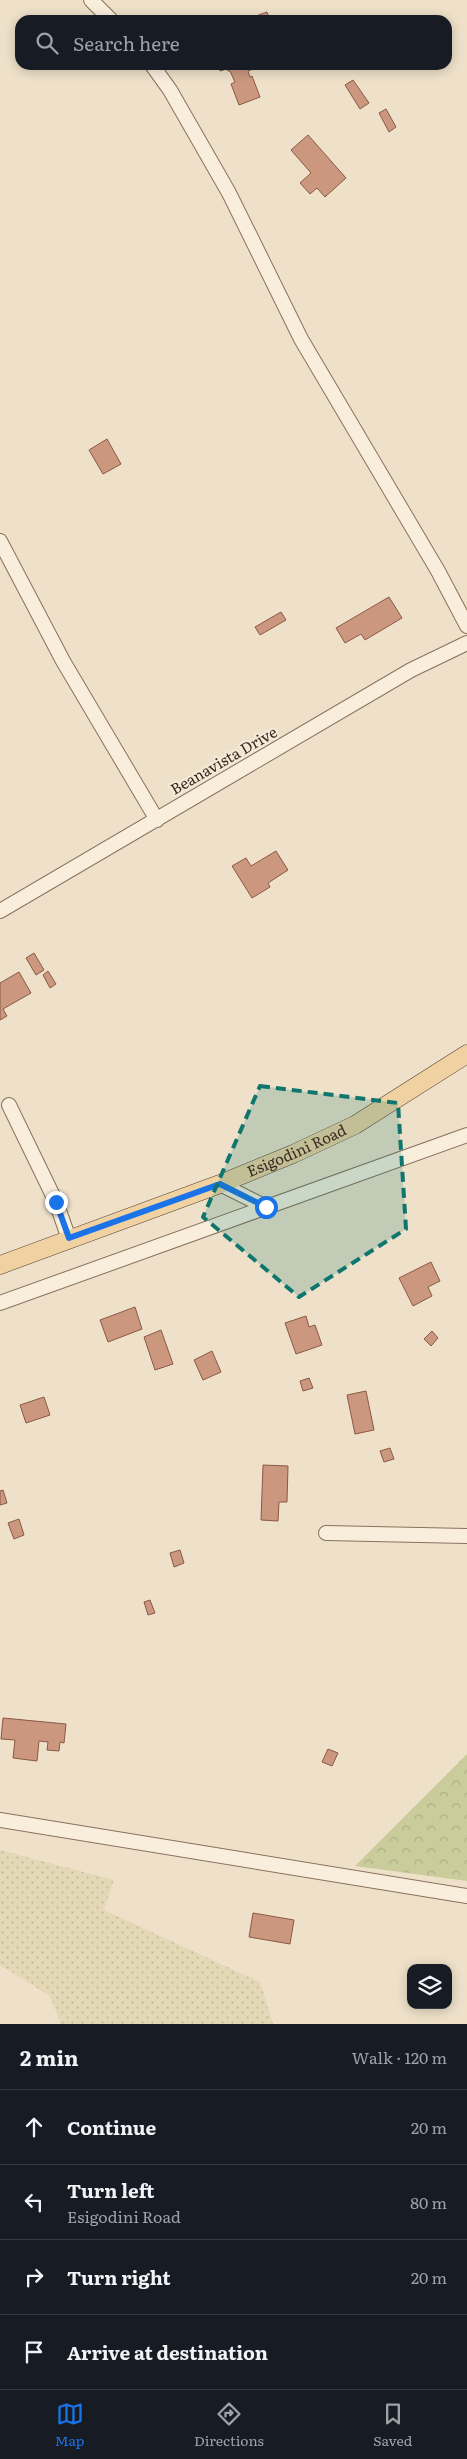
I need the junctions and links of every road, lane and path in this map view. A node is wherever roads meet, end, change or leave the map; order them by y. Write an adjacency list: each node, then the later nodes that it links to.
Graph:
1 (92, 0): 2 (street)
2 (106, 15)
3 (156, 70): 5 (street)
4 (0, 540): 7 (street)
5 (467, 626)
6 (467, 644): 7 (street, Beanavista Drive)
7 (157, 820): 8 (street, Beanavista Drive)
8 (0, 911)
9 (467, 1054): 12 (main road, Esigodini Road)
10 (8, 1105): 14 (street)
11 (467, 1135): 13 (street)
12 (220, 1184): 13 (street); 14 (main road, Esigodini Road)
13 (266, 1207): 16 (street)
14 (69, 1238): 15 (main road, Esigodini Road)
15 (0, 1265)
16 (0, 1303)
17 (326, 1533): 18 (street)
18 (467, 1536)
19 (0, 1820): 20 (street)
20 (467, 1896)

